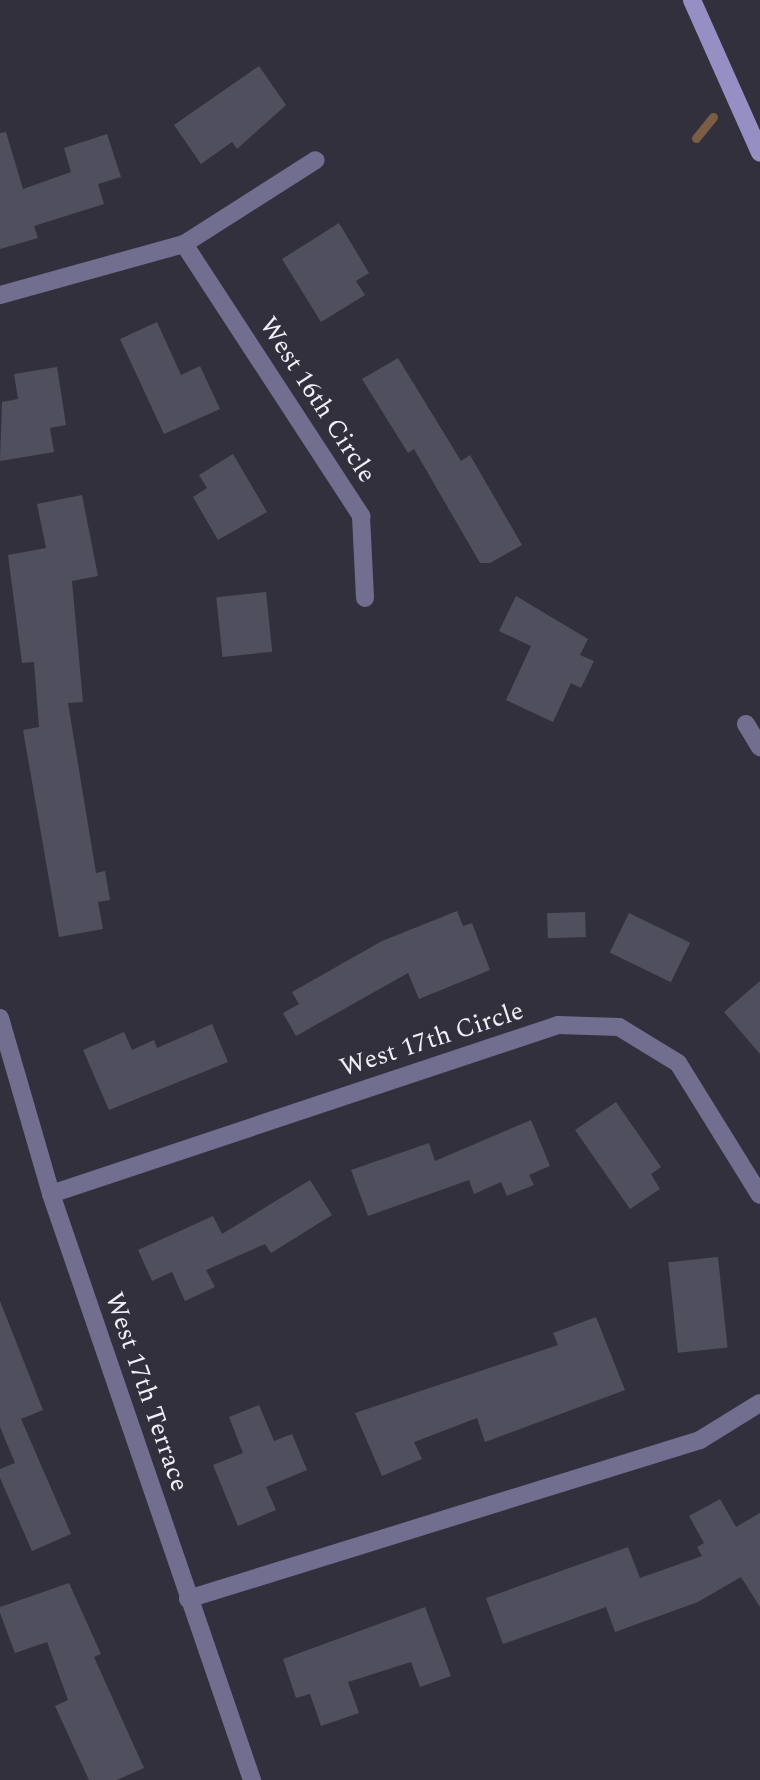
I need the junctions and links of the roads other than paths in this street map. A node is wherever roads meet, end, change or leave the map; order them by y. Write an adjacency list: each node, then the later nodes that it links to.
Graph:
1 (692, 0): 2 (street)
2 (760, 153)
3 (316, 160): 4 (street)
4 (184, 244): 5 (street); 6 (street, West 16th Circle)
5 (0, 295)
6 (365, 598)
7 (746, 724): 8 (street)
8 (760, 747)
9 (0, 1018): 10 (street, West 17th Terrace)
10 (51, 1194): 11 (street, West 17th Circle); 13 (street, West 17th Terrace)
11 (760, 1195)
12 (760, 1403): 13 (street)
13 (188, 1599): 14 (street, West 17th Terrace)
14 (252, 1780)

